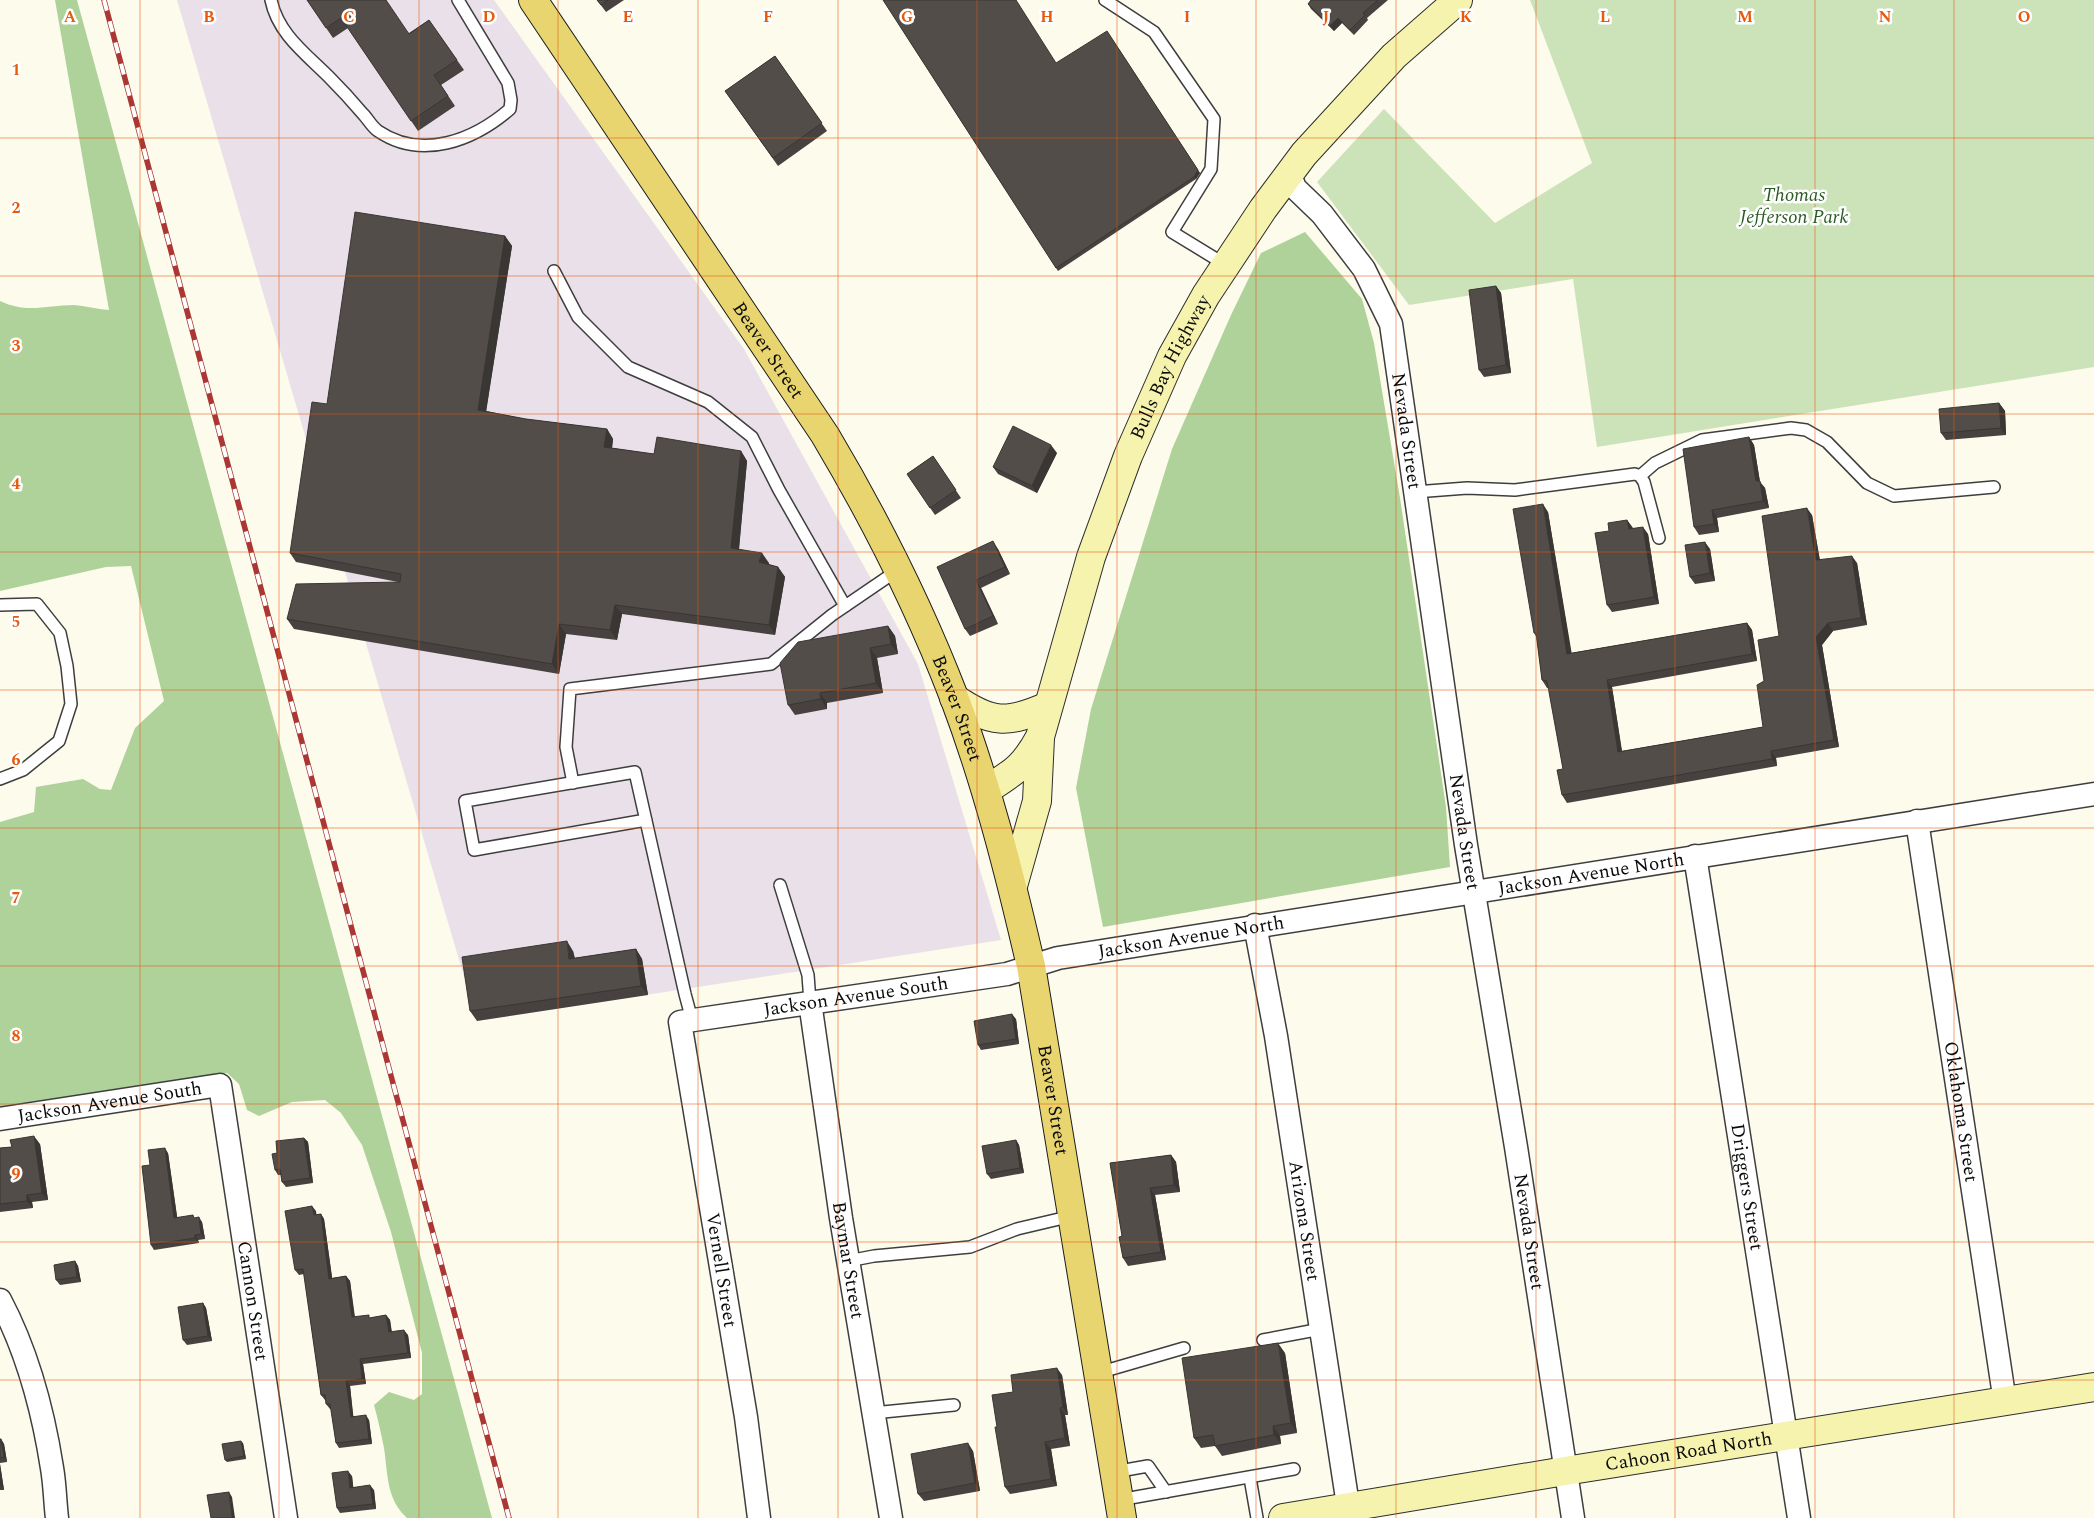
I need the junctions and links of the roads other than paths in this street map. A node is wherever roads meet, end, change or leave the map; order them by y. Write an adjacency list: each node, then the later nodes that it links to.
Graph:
1 (271, 0): 2 (lane)
2 (458, 0)
3 (533, 0): 13 (main road, Beaver Street)
4 (1105, 0): 7 (lane)
5 (1458, 0): 6 (main road, Bulls Bay Highway)
6 (1290, 175): 7 (main road, Bulls Bay Highway); 11 (street, Nevada Street)
7 (1226, 265): 17 (main road, Bulls Bay Highway)
8 (554, 271): 15 (lane)
9 (1640, 476): 10 (lane); 11 (lane); 12 (lane)
10 (1994, 487)
11 (1415, 492): 28 (street, Nevada Street)
12 (1659, 538)
13 (899, 569): 15 (lane); 16 (main road, Beaver Street)
14 (0, 605): 19 (lane)
15 (845, 606): 20 (lane)
16 (954, 698): 17 (main road); 21 (main road, Beaver Street)
17 (1048, 706): 18 (main road, Bulls Bay Highway)
18 (1040, 737): 21 (main road, Bulls Bay Highway); 27 (main road)
19 (0, 779)
20 (573, 782): 23 (lane); 23 (lane)
21 (986, 790): 27 (main road, Beaver Street)
22 (2094, 794): 24 (street, Jackson Avenue North)
23 (646, 820): 32 (lane)
24 (1917, 821): 25 (street, Jackson Avenue North); 43 (street, Oklahoma Street)
25 (1695, 856): 28 (street, Jackson Avenue North); 46 (street, Driggers Street)
26 (780, 885): 31 (lane)
27 (1013, 886): 30 (main road, Beaver Street)
28 (1475, 892): 29 (street, Jackson Avenue North); 48 (street, Nevada Street)
29 (1255, 925): 30 (street, Jackson Avenue North); 38 (street, Arizona Street)
30 (1031, 966): 31 (street, Jackson Avenue South); 35 (main road, Beaver Street)
31 (810, 1002): 32 (street, Jackson Avenue South); 36 (street, Baymar Street)
32 (686, 1021): 56 (street, Vernell Street)
33 (220, 1085): 34 (street, Jackson Avenue South); 55 (street, Cannon Street)
34 (0, 1119)
35 (1072, 1216): 36 (lane); 41 (main road, Beaver Street)
36 (848, 1261): 45 (street, Baymar Street)
37 (0, 1300): 54 (street)
38 (1321, 1329): 39 (lane); 53 (street, Arizona Street)
39 (1263, 1340)
40 (1184, 1348): 41 (lane)
41 (1098, 1373): 49 (main road, Beaver Street)
42 (2094, 1387): 43 (main road, Cahoon Road North)
43 (2004, 1402): 46 (main road, Cahoon Road North)
44 (954, 1405): 45 (lane)
45 (873, 1413): 57 (street, Baymar Street)
46 (1787, 1437): 48 (main road, Cahoon Road North); 61 (street, Driggers Street)
47 (1294, 1470): 50 (lane)
48 (1565, 1471): 53 (main road, Cahoon Road North); 60 (street, Nevada Street)
49 (1114, 1472): 51 (lane); 52 (main road, Beaver Street)
50 (1250, 1478): 51 (lane); 58 (lane)
51 (1166, 1492): 52 (lane)
52 (1120, 1509)
53 (1349, 1512): 59 (main road, Cahoon Road North)
54 (58, 1518)
55 (286, 1518)
56 (759, 1518)
57 (891, 1518)
58 (1257, 1518)
59 (1284, 1518)
60 (1573, 1518)
61 (1799, 1518)

